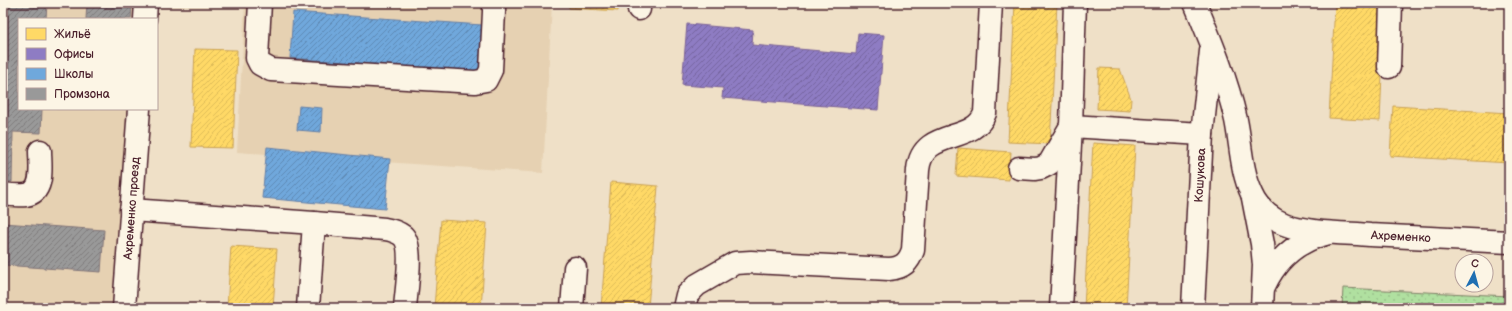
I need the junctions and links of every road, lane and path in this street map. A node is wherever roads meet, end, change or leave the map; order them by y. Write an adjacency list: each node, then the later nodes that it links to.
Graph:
1 (146, 3): 8 (street)
2 (260, 3): 3 (street)
3 (494, 3)
4 (991, 3): 29 (street)
5 (1075, 3): 12 (street)
6 (1195, 3): 9 (street, Кошукова)
7 (1392, 3): 10 (street)
8 (145, 18)
9 (1212, 44): 13 (street, Кошукова); 17 (street, Кошукова)
10 (1388, 67)
11 (138, 110): 18 (street, Ахременко проезд)
12 (1071, 126): 13 (street); 15 (street); 30 (street)
13 (1202, 134): 31 (street, Кошукова)
14 (40, 151): 16 (street)
15 (1019, 168)
16 (3, 194)
17 (1252, 195): 20 (street, Кошукова); 24 (street)
18 (131, 210): 19 (street); 25 (street, Ахременко проезд)
19 (314, 223): 26 (street); 27 (street)
20 (1292, 227): 21 (street, Ахременко)
21 (1332, 232): 22 (street, Ахременко); 24 (street)
22 (1509, 242)
23 (575, 268): 28 (street)
24 (1263, 298)
25 (124, 308)
26 (308, 308)
27 (405, 308)
28 (572, 308)
29 (684, 308)
30 (1061, 308)
31 (1194, 308)

